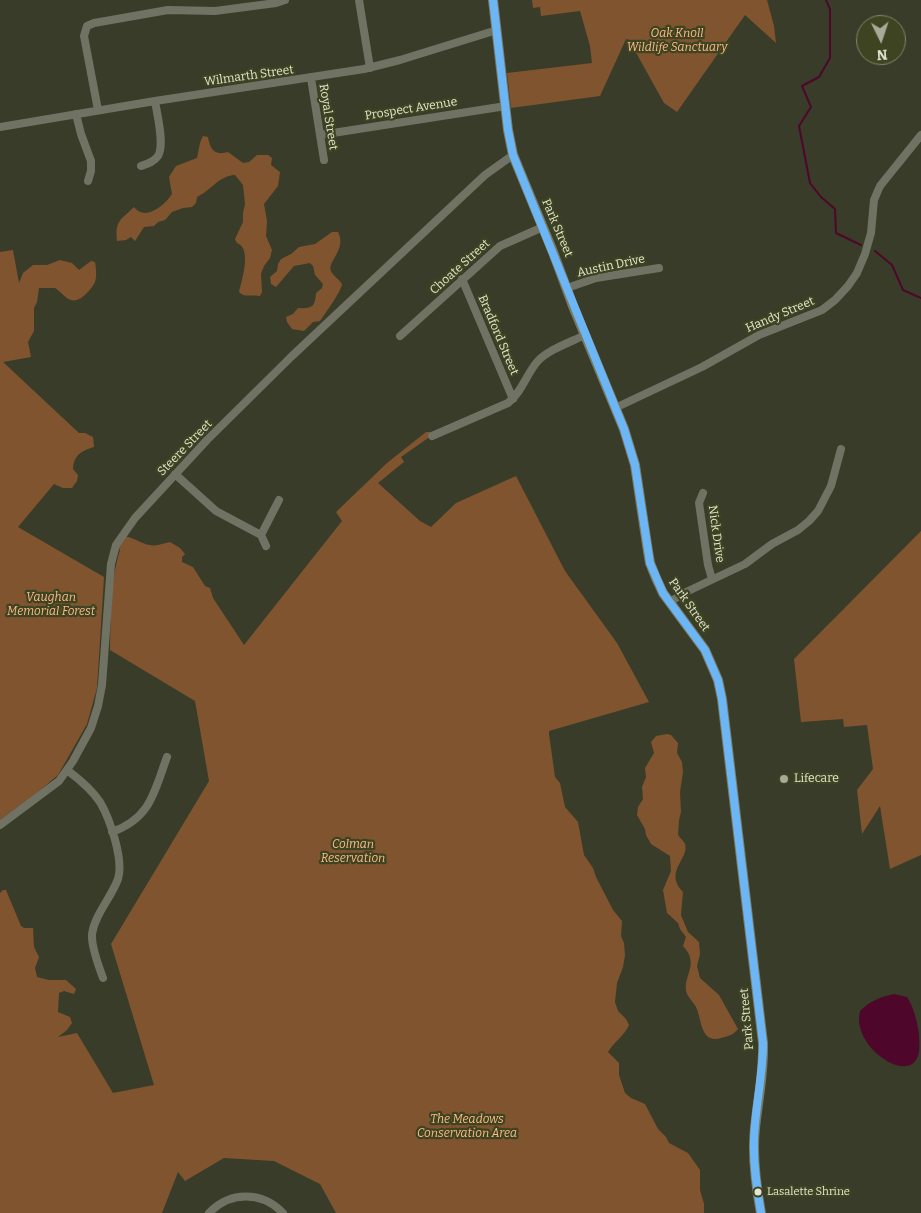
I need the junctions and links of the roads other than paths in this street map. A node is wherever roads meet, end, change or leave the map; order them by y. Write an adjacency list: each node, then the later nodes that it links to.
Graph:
1 (285, 0): 9 (street)
2 (359, 0): 5 (street)
3 (493, 0): 4 (main road, Park Street)
4 (497, 30): 5 (street, Wilmarth Street); 8 (main road, Park Street)
5 (370, 68): 6 (street, Wilmarth Street)
6 (311, 78): 7 (street, Wilmarth Street); 12 (street, Royal Street)
7 (155, 101): 9 (street, Wilmarth Street); 16 (street)
8 (506, 106): 12 (street, Prospect Avenue); 14 (main road, Park Street)
9 (98, 110): 10 (street, Wilmarth Street)
10 (76, 114): 11 (street, Wilmarth Street); 17 (street)
11 (0, 127)
12 (320, 135): 15 (street, Royal Street)
13 (921, 135): 25 (street, Handy Street)
14 (513, 155): 18 (main road, Park Street); 28 (street, Steere Street)
15 (324, 160)
16 (141, 166)
17 (88, 181)
18 (543, 227): 20 (street, Choate Street); 21 (main road, Park Street)
19 (659, 268): 21 (street, Austin Drive)
20 (462, 280): 22 (street, Choate Street); 24 (street, Bradford Street)
21 (567, 288): 23 (main road, Park Street)
22 (400, 336)
23 (585, 336): 24 (street); 25 (main road, Park Street)
24 (513, 399): 26 (street)
25 (615, 408): 34 (main road, Park Street)
26 (432, 436)
27 (841, 449): 33 (street)
28 (175, 474): 31 (street); 36 (street, Steere Street)
29 (703, 493): 33 (street, Nick Drive)
30 (279, 500): 31 (street)
31 (261, 535): 32 (street)
32 (266, 546)
33 (712, 579): 34 (street)
34 (670, 602): 42 (main road, Park Street)
35 (167, 757): 38 (street)
36 (67, 770): 37 (street, Steere Street); 38 (street)
37 (0, 825)
38 (112, 832): 39 (street)
39 (103, 978)
40 (209, 1213): 41 (street)
41 (283, 1213)
42 (761, 1213)

